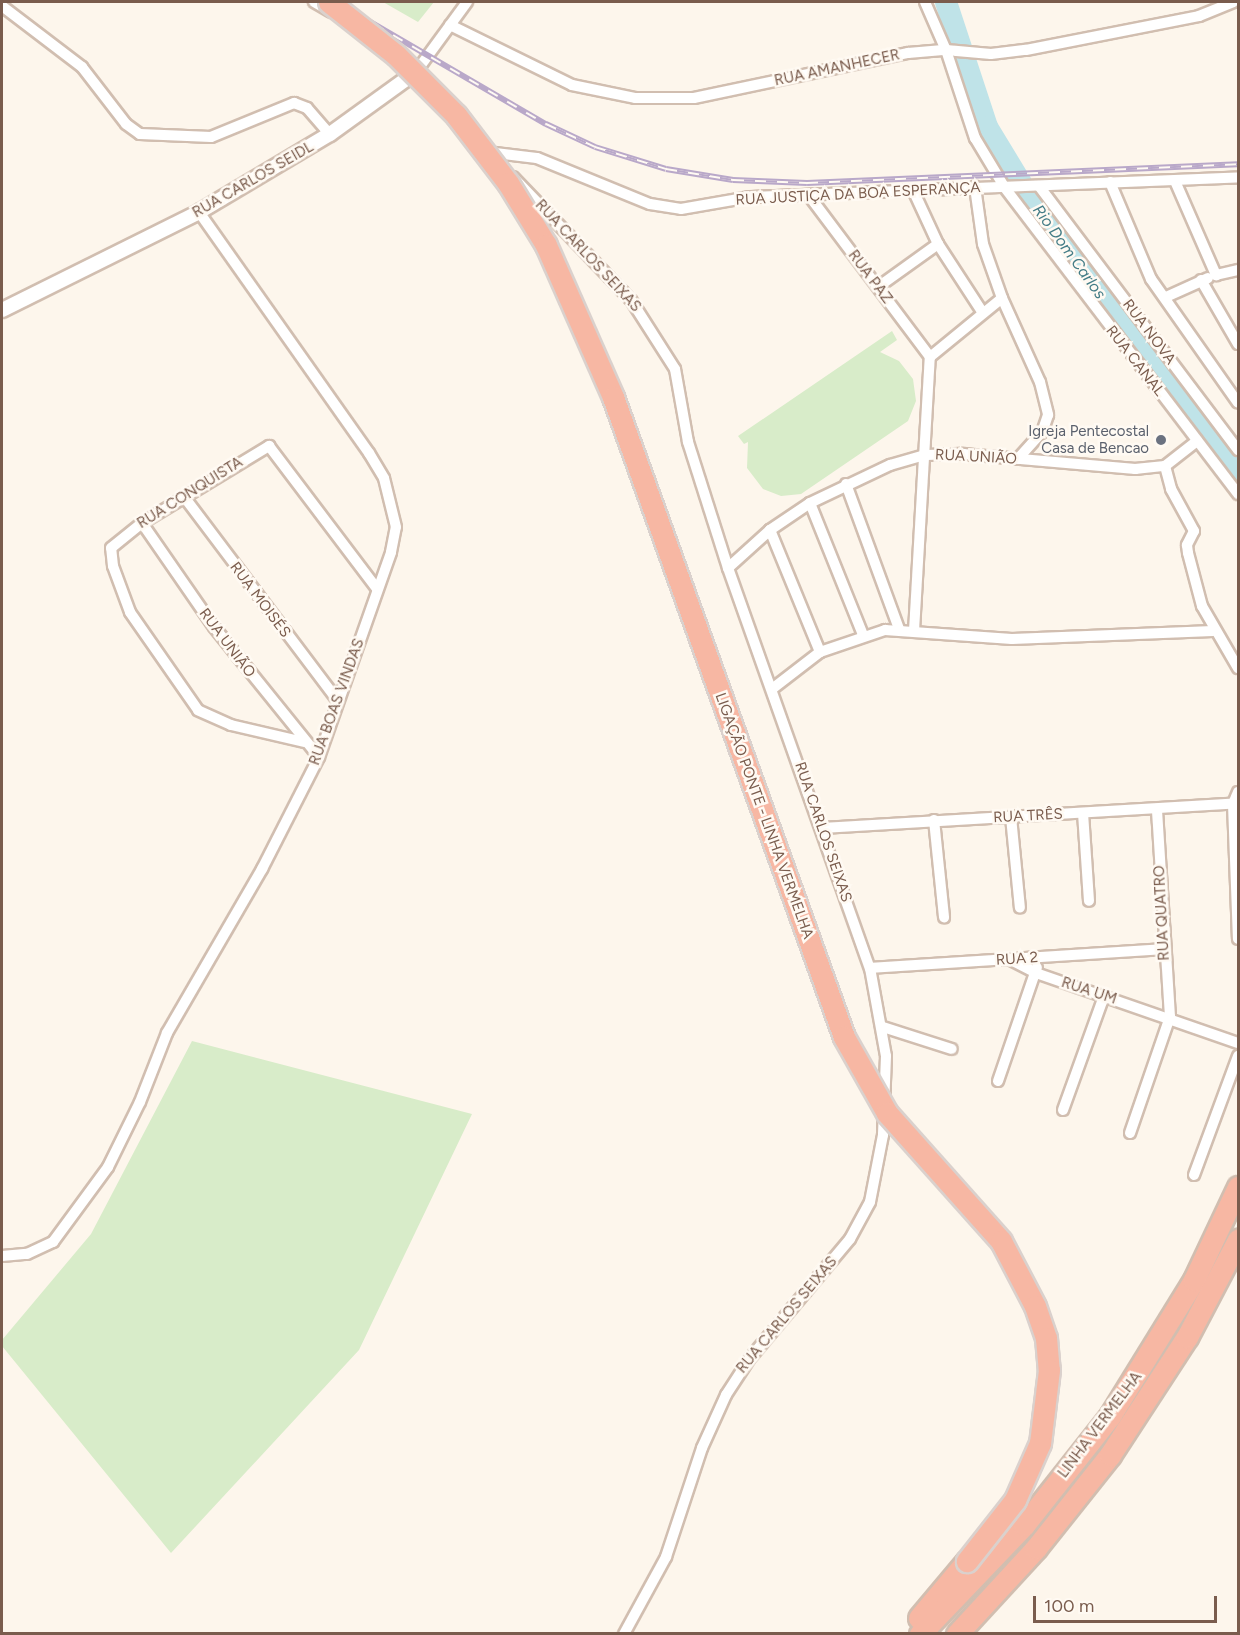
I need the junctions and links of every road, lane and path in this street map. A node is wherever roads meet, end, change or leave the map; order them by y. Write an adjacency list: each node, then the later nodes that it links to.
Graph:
1 (314, 2): 9 (street, RUA CARLOS SEIXAS)
2 (329, 2): 86 (highway, LIGAÇÃO PONTE - LINHA VERMELHA, bridge)
3 (467, 2): 7 (street, RUA CARLOS SEIDL)
4 (925, 2): 8 (street, RUA CANAL)
5 (1233, 2): 8 (street, RUA AMANHECER)
6 (2, 6): 10 (street)
7 (450, 25): 8 (street, RUA AMANHECER); 9 (street, RUA CARLOS SEIDL)
8 (951, 51): 17 (street, RUA CANAL)
9 (416, 72): 10 (street, RUA CARLOS SEIDL); 11 (street, RUA CARLOS SEIXAS)
10 (330, 134): 20 (street, RUA CARLOS SEIDL)
11 (487, 152): 19 (street, RUA JUSTIÇA DA BOA ESPERANÇA); 44 (street, RUA CARLOS SEIXAS)
12 (1239, 177): 13 (street, RUA JUSTIÇA DA BOA ESPERANÇA)
13 (1175, 181): 14 (street, RUA JUSTIÇA DA BOA ESPERANÇA); 23 (street)
14 (1110, 182): 16 (street, RUA JUSTIÇA DA BOA ESPERANÇA); 26 (street)
15 (975, 186): 17 (street, RUA JUSTIÇA DA BOA ESPERANÇA); 18 (street, RUA JUSTIÇA DA BOA ESPERANÇA); 27 (street)
16 (1034, 186): 17 (street, RUA JUSTIÇA DA BOA ESPERANÇA); 34 (street, RUA NOVA)
17 (1010, 188): 33 (street, RUA CANAL)
18 (913, 190): 19 (street, RUA JUSTIÇA DA BOA ESPERANÇA); 21 (street)
19 (810, 197): 25 (street, RUA PAZ)
20 (199, 212): 28 (street, RUA CARLOS SEIDL); 45 (street, RUA BOAS VINDAS)
21 (938, 244): 25 (street); 29 (street)
22 (1239, 270): 23 (street)
23 (1216, 275): 24 (street)
24 (1201, 280): 26 (street); 30 (street)
25 (878, 287): 31 (street, RUA PAZ)
26 (1166, 297): 32 (street)
27 (1002, 298): 29 (street); 36 (street)
28 (2, 310)
29 (983, 313): 31 (street)
30 (1239, 344)
31 (930, 357): 35 (street)
32 (1239, 403)
33 (1197, 441): 37 (street); 39 (street, RUA CANAL)
34 (1239, 450)
35 (926, 455): 36 (street, RUA UNIÃO); 38 (street); 47 (street)
36 (1018, 459): 37 (street, RUA UNIÃO)
37 (1164, 466): 48 (street)
38 (846, 484): 41 (street); 46 (street)
39 (1239, 494)
40 (185, 498): 42 (street, RUA CONQUISTA); 45 (street, RUA CONQUISTA); 53 (street, RUA MOISÉS)
41 (810, 503): 43 (street); 49 (street)
42 (142, 523): 54 (street, RUA UNIÃO); 54 (street, RUA CONQUISTA)
43 (770, 530): 44 (street); 50 (street)
44 (728, 568): 52 (street, RUA CARLOS SEIXAS)
45 (377, 589): 53 (street, RUA BOAS VINDAS)
46 (899, 629): 47 (street); 49 (street)
47 (914, 631): 48 (street)
48 (1214, 631): 51 (street)
49 (863, 635): 50 (street)
50 (820, 652): 52 (street)
51 (1239, 668)
52 (772, 689): 62 (street, RUA CARLOS SEIXAS)
53 (337, 699): 55 (street, RUA BOAS VINDAS)
54 (304, 742): 55 (street, RUA UNIÃO)
55 (319, 757): 84 (street, RUA BOAS VINDAS)
56 (1239, 792): 57 (street)
57 (1233, 804): 58 (street, RUA TRÊS); 66 (street)
58 (1157, 809): 59 (street, RUA TRÊS); 67 (street, RUA QUATRO)
59 (1083, 813): 60 (street, RUA TRÊS); 63 (street)
60 (1011, 818): 61 (street, RUA TRÊS); 64 (street)
61 (934, 820): 62 (street, RUA TRÊS); 65 (street)
62 (823, 828): 70 (street, RUA CARLOS SEIXAS)
63 (1089, 901)
64 (1020, 908)
65 (944, 917)
66 (1239, 939)
67 (1164, 949): 68 (street, RUA 2); 73 (street, RUA QUATRO)
68 (1041, 957): 69 (street, RUA 2); 71 (street)
69 (1010, 960): 70 (street, RUA 2); 71 (street, RUA UM)
70 (870, 968): 74 (street, RUA CARLOS SEIXAS)
71 (1036, 973): 72 (street, RUA UM); 78 (street)
72 (1104, 996): 73 (street, RUA UM); 79 (street)
73 (1170, 1017): 75 (street, RUA UM); 80 (street)
74 (883, 1027): 76 (street); 85 (street, RUA CARLOS SEIXAS)
75 (1239, 1043)
76 (952, 1049)
77 (1239, 1056): 81 (street)
78 (998, 1081)
79 (1063, 1110)
80 (1130, 1133)
81 (1194, 1175)
82 (1239, 1187): 87 (highway, LINHA VERMELHA)
83 (1239, 1240): 88 (highway, LINHA VERMELHA)
84 (2, 1256)
85 (624, 1634)
86 (907, 1634)
87 (920, 1634)
88 (957, 1634)

